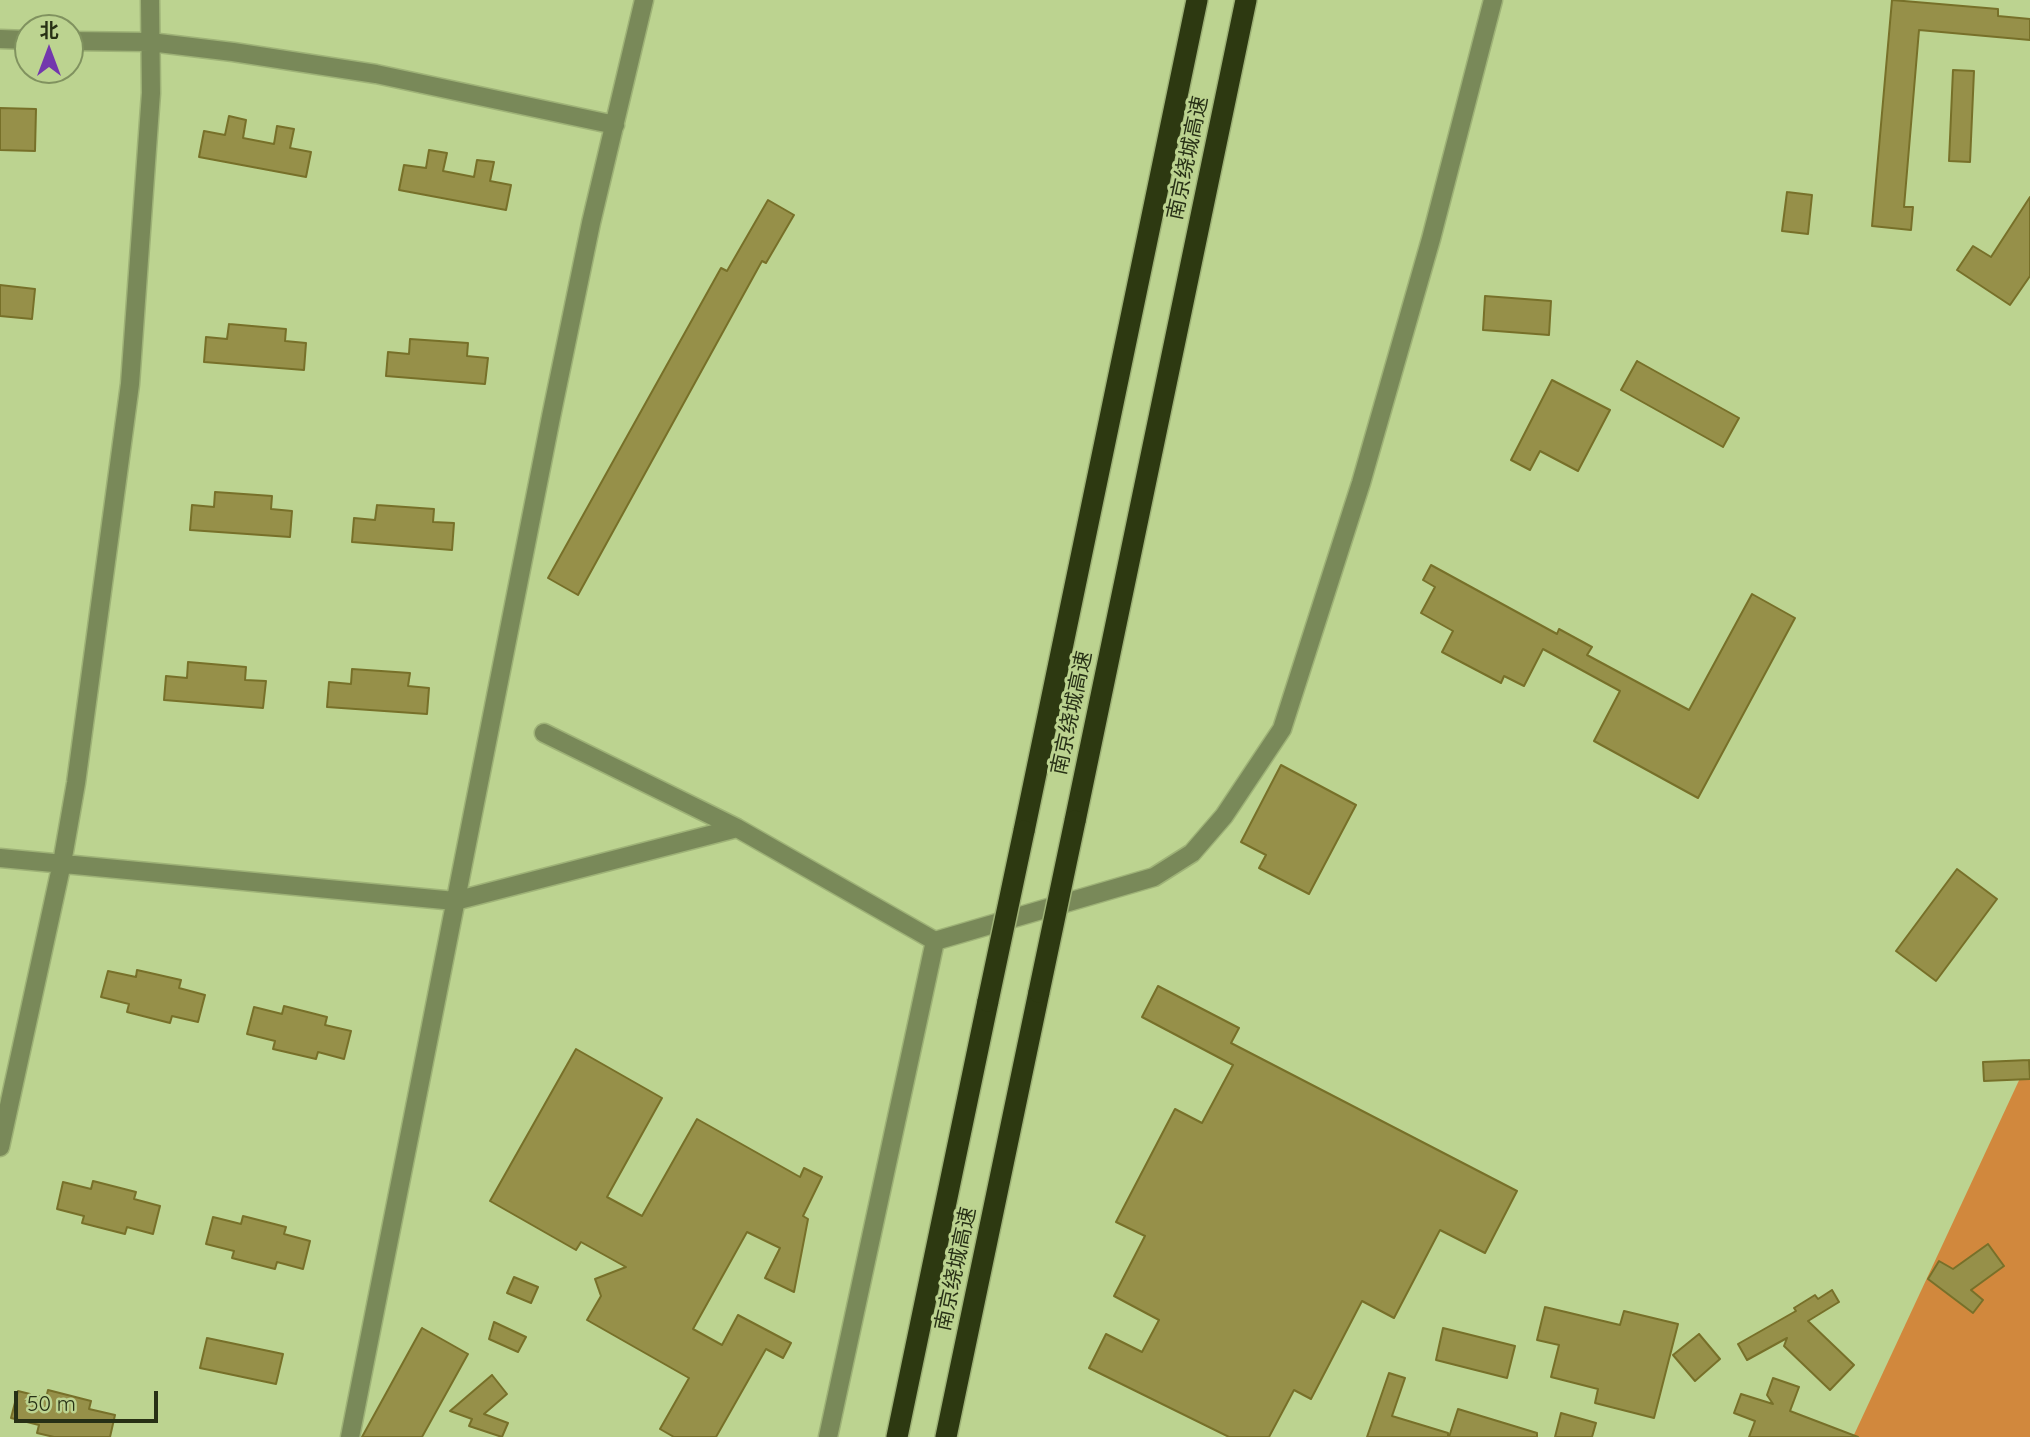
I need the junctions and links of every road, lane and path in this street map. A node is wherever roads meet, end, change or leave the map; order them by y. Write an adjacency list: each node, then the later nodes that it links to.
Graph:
1 (150, 0): 7 (street)
2 (644, 0): 8 (street)
3 (1197, 0): 18 (highway, 南京绕城高速, bridge)
4 (1246, 0): 19 (highway, 南京绕城高速, bridge)
5 (1493, 0): 14 (street)
6 (84, 41): 7 (street)
7 (150, 42): 8 (street); 12 (street)
8 (615, 125): 13 (street)
9 (544, 733): 10 (street)
10 (737, 828): 13 (street); 14 (street)
11 (0, 858): 12 (street)
12 (62, 863): 13 (street); 15 (street)
13 (455, 901): 16 (street)
14 (935, 941): 17 (street)
15 (0, 1147)
16 (350, 1437)
17 (828, 1437)
18 (897, 1437)
19 (946, 1437)

